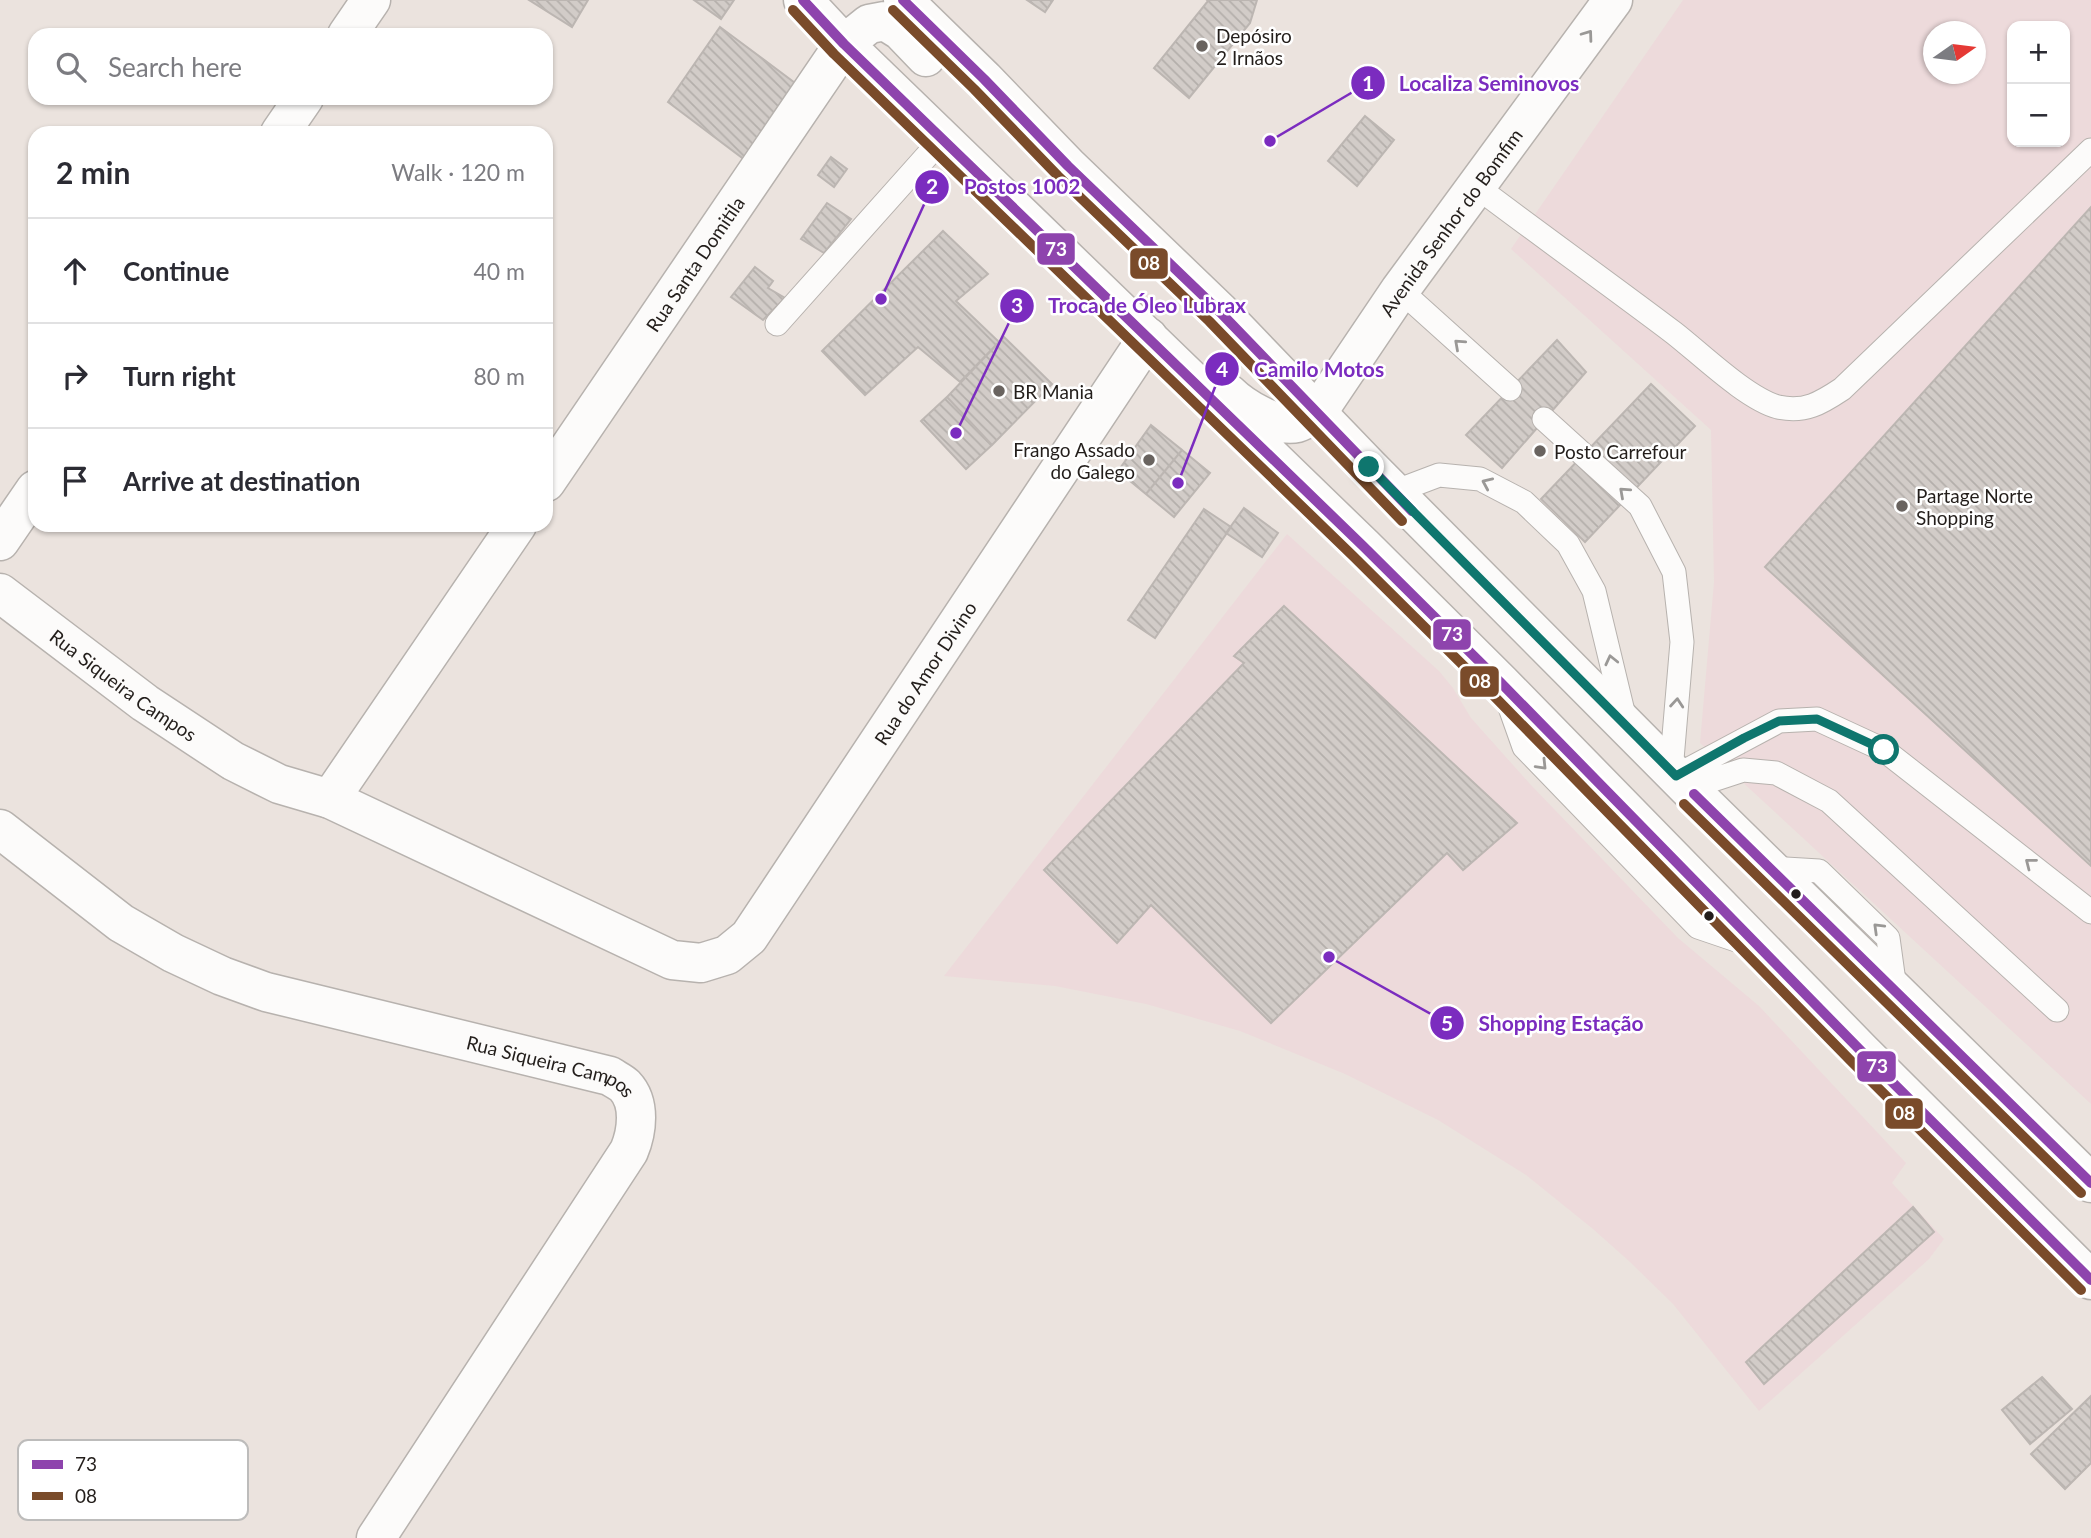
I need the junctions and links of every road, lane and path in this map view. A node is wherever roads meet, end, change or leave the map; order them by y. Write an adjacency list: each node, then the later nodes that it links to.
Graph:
1 (371, 0): 5 (main road)
2 (903, 0): 11 (main road)
3 (1614, 0): 12 (main road, Avenida Senhor do Bomfim, one-way to 3)
4 (806, 1): 6 (main road)
5 (352, 28)
6 (844, 44): 9 (main road); 11 (main road, Rua Santa Domitila); 20 (main road, Rua Santa Domitila)
7 (299, 105): 8 (main road)
8 (285, 126)
9 (942, 139): 13 (main road); 15 (lane)
10 (2091, 150): 12 (lane)
11 (1068, 166): 18 (main road)
12 (1477, 187): 14 (main road, Avenida Senhor do Bomfim)
13 (1032, 225): 16 (main road); 18 (main road)
14 (1399, 290): 17 (lane, one-way to 14); 18 (main road, Avenida Senhor do Bomfim)
15 (776, 324)
16 (1148, 337): 31 (main road, Rua do Amor Divino); 34 (main road, one-way to 34)
17 (1510, 389)
18 (1317, 413): 21 (main road)
19 (1544, 419): 27 (lane, one-way to 19)
20 (553, 472)
21 (1394, 492): 26 (main road); 26 (lane, one-way to 21)
22 (28, 500): 24 (main road)
23 (512, 532): 28 (main road)
24 (0, 541)
25 (0, 593): 28 (main road, Rua Siqueira Campos)
26 (1627, 726): 27 (main road)
27 (1678, 778): 30 (lane, one-way to 27); 32 (lane); 33 (main road, one-way to 27)
28 (330, 799): 31 (main road, Rua Siqueira Campos)
29 (5, 843): 35 (main road, Rua Siqueira Campos)
30 (2091, 912)
31 (672, 960)
32 (2057, 1010)
33 (2091, 1183)
34 (2089, 1274)
35 (376, 1538)

